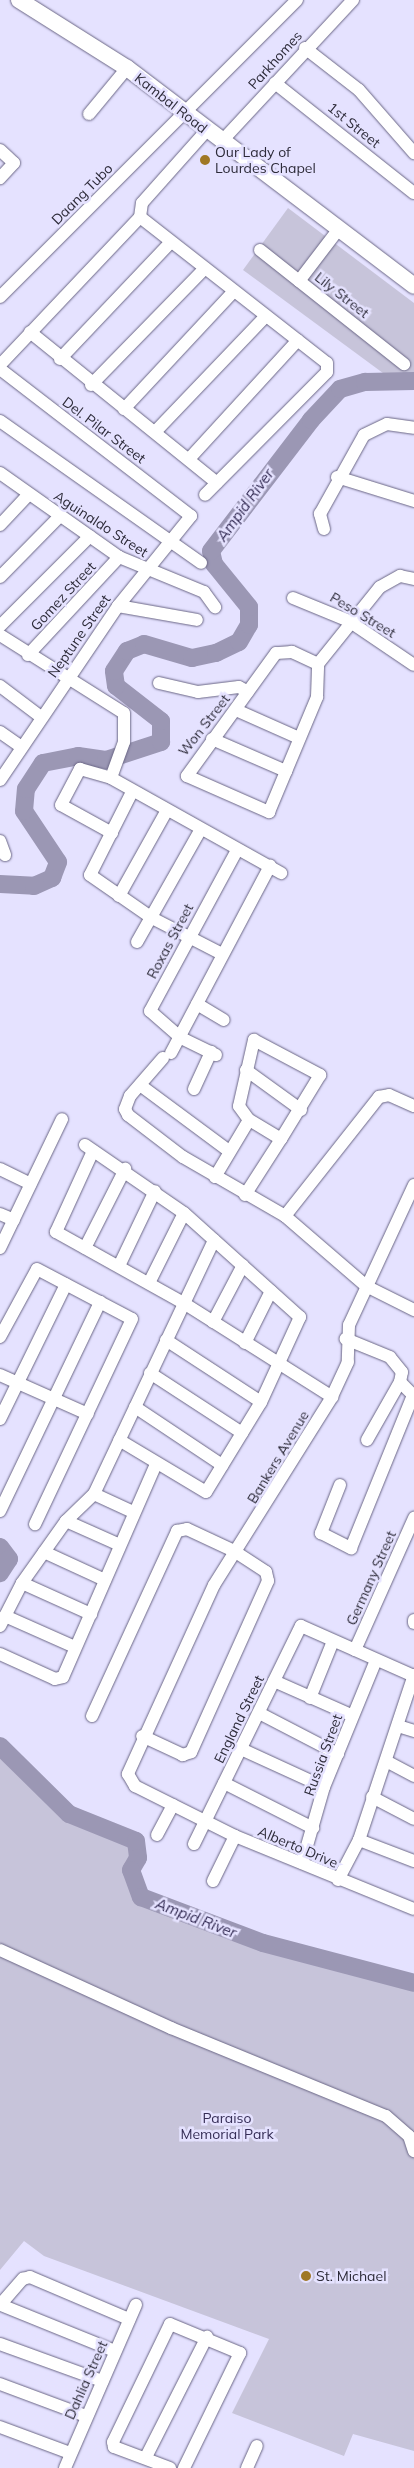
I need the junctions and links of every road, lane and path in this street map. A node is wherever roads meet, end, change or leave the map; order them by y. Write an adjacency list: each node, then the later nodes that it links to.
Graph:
1 (19, 0): 5 (main road, Kambal Road)
2 (297, 0): 7 (street, Daang Tubo)
3 (353, 0): 4 (street, Parkhomes)
4 (305, 48): 6 (street, Parkhomes); 12 (street)
5 (127, 68): 7 (main road, Kambal Road); 8 (street)
6 (275, 82): 10 (street, Parkhomes); 14 (street, 1st Street)
7 (185, 112): 9 (main road, Kambal Road); 23 (street, Daang Tubo)
8 (89, 114)
9 (207, 130): 10 (main road, Kambal Road); 15 (street)
10 (221, 142): 16 (main road, Kambal Road)
11 (0, 150): 13 (street)
12 (414, 153)
13 (0, 178)
14 (414, 193)
15 (140, 218): 17 (street); 25 (street)
16 (338, 230): 20 (street); 21 (main road, Kambal Road)
17 (171, 242): 19 (street); 27 (street)
18 (260, 250): 20 (street, Lily Street)
19 (205, 268): 22 (street); 31 (street)
20 (299, 281): 28 (street, Lily Street)
21 (414, 286)
22 (234, 291): 24 (street); 32 (street)
23 (0, 297)
24 (265, 317): 26 (street); 35 (street)
25 (30, 332): 27 (street); 29 (street)
26 (298, 340): 36 (street); 39 (street)
27 (60, 359): 31 (street)
28 (404, 364)
29 (0, 365)
30 (0, 369): 43 (street, Del. Pilar Street)
31 (91, 385): 32 (street)
32 (124, 410): 35 (street)
33 (0, 421): 48 (street)
34 (414, 428): 38 (street)
35 (155, 432): 36 (street)
36 (189, 459): 39 (street)
37 (0, 474): 40 (street, Aguinaldo Street)
38 (337, 477): 42 (street); 46 (street)
39 (217, 483): 41 (street)
40 (29, 494): 44 (street, Aguinaldo Street); 45 (street)
41 (205, 495)
42 (414, 501)
43 (191, 515): 48 (street, Neptune Street)
44 (59, 517): 47 (street, Aguinaldo Street); 52 (street)
45 (0, 525)
46 (324, 529)
47 (90, 536): 49 (street, Aguinaldo Street); 59 (street)
48 (172, 542): 50 (street); 51 (street, Neptune Street)
49 (120, 557): 51 (street, Aguinaldo Street); 61 (street, Gomez Street)
50 (201, 564)
51 (145, 570): 55 (street, Neptune Street); 56 (street, Aguinaldo Street)
52 (0, 577)
53 (414, 579): 58 (street)
54 (293, 598): 58 (street, Peso Street)
55 (118, 606): 57 (street); 64 (street, Neptune Street)
56 (215, 607)
57 (197, 620)
58 (349, 621): 62 (street); 63 (street, Peso Street)
59 (0, 626)
60 (0, 635): 61 (street)
61 (28, 655): 64 (street)
62 (318, 664): 67 (street, Won Street); 71 (street)
63 (414, 665)
64 (68, 678): 69 (street, Neptune Street); 75 (street)
65 (159, 682): 67 (street)
66 (0, 686): 69 (street)
67 (248, 692): 68 (street, Won Street)
68 (236, 710): 71 (street); 72 (street, Won Street)
69 (41, 718): 73 (street, Neptune Street)
70 (0, 732): 73 (street)
71 (299, 738): 74 (street)
72 (212, 739): 74 (street); 74 (street, Won Street)
73 (20, 746): 76 (street, Neptune Street)
74 (286, 771)
75 (113, 772): 77 (street); 80 (street)
76 (0, 780)
77 (132, 792): 78 (street); 80 (street)
78 (166, 812): 79 (street); 84 (street)
79 (201, 829): 82 (street); 85 (street)
80 (112, 833): 84 (street)
81 (0, 841): 83 (street)
82 (237, 850): 86 (street, Roxas Street); 88 (street)
83 (5, 855)
84 (119, 896): 85 (street)
85 (152, 918): 86 (street); 87 (street)
86 (189, 937): 88 (street); 91 (street, Roxas Street)
87 (137, 942)
88 (222, 954): 89 (street)
89 (197, 1004): 90 (street); 91 (street)
90 (224, 1020)
91 (181, 1038): 93 (street); 94 (street)
92 (246, 1070): 96 (street); 96 (street); 98 (street)
93 (140, 1085): 100 (street); 103 (street)
94 (194, 1088)
95 (414, 1106): 110 (street)
96 (301, 1110): 99 (street)
97 (62, 1120): 104 (street)
98 (249, 1120): 99 (street); 100 (street)
99 (281, 1139): 107 (street)
100 (229, 1151): 103 (street)
101 (0, 1169): 104 (street)
102 (125, 1169): 106 (street); 114 (street); 114 (street)
103 (215, 1177): 107 (street)
104 (31, 1184): 111 (street)
105 (414, 1185): 119 (street, Bankers Avenue)
106 (155, 1191): 108 (street); 116 (street)
107 (244, 1195): 110 (street)
108 (184, 1212): 112 (street); 117 (street)
109 (0, 1214): 111 (street)
110 (285, 1216): 119 (street)
111 (14, 1220): 113 (street)
112 (214, 1240): 115 (street); 122 (street)
113 (0, 1248)
114 (84, 1248): 116 (street)
115 (243, 1265): 120 (street); 124 (street)
116 (119, 1266): 117 (street)
117 (150, 1282): 122 (street)
118 (66, 1284): 121 (street); 125 (street); 133 (street)
119 (366, 1286): 123 (street); 126 (street, Bankers Avenue)
120 (271, 1291): 128 (street); 129 (street)
121 (100, 1302): 135 (street); 138 (street)
122 (182, 1302): 124 (street); 127 (street)
123 (414, 1310)
124 (213, 1322): 128 (street)
125 (0, 1337)
126 (346, 1339): 132 (street); 134 (street, Bankers Avenue)
127 (166, 1340): 130 (street); 136 (street)
128 (245, 1343): 129 (street)
129 (280, 1364): 134 (street); 136 (street)
130 (150, 1373): 137 (street); 140 (street)
131 (0, 1375): 133 (street)
132 (400, 1382): 142 (street); 145 (street)
133 (17, 1383): 135 (street); 139 (street)
134 (332, 1397): 153 (street, Bankers Avenue)
135 (53, 1399): 138 (street); 147 (street)
136 (261, 1402): 140 (street)
137 (135, 1407): 141 (street); 144 (street)
138 (88, 1414): 151 (street)
139 (0, 1419)
140 (242, 1433): 144 (street)
141 (120, 1440): 143 (street); 146 (street)
142 (367, 1440)
143 (156, 1464): 144 (street); 148 (street)
144 (222, 1465)
145 (340, 1485)
146 (94, 1494): 148 (street); 150 (street)
147 (0, 1511)
148 (134, 1512): 152 (street)
149 (414, 1518): 161 (street, Germany Street)
150 (66, 1521): 152 (street); 154 (street)
151 (35, 1524)
152 (120, 1545): 155 (street)
153 (234, 1551): 168 (street); 172 (street, Bankers Avenue); 172 (street)
154 (44, 1552): 155 (street); 156 (street)
155 (105, 1580): 157 (street)
156 (22, 1583): 157 (street); 158 (street)
157 (91, 1614): 160 (street)
158 (3, 1621): 160 (street)
159 (333, 1641): 161 (street); 165 (street, England Street); 166 (street)
160 (75, 1647): 162 (street)
161 (355, 1650): 163 (street)
162 (0, 1654)
163 (376, 1660): 164 (street); 169 (street, Russia Street)
164 (414, 1676): 170 (street)
165 (274, 1681): 166 (street); 167 (street, England Street)
166 (310, 1698): 169 (street)
167 (259, 1713): 173 (street, England Street); 174 (street)
168 (92, 1716)
169 (353, 1716): 174 (street, Russia Street)
170 (398, 1726): 171 (street); 175 (street)
171 (414, 1731)
172 (142, 1736): 180 (street, Bankers Avenue)
173 (242, 1749): 177 (street, England Street); 178 (street)
174 (338, 1754): 178 (street, Russia Street)
175 (386, 1761): 176 (street); 179 (street)
176 (414, 1776)
177 (224, 1783): 182 (street, England Street); 183 (street)
178 (324, 1787): 183 (street, Russia Street)
179 (372, 1797): 181 (street); 186 (street)
180 (172, 1805): 182 (street, Alberto Drive); 184 (street)
181 (414, 1819)
182 (205, 1821): 185 (street, Alberto Drive); 187 (street, England Street)
183 (312, 1828): 189 (street, Russia Street)
184 (157, 1835)
185 (235, 1836): 189 (street, Alberto Drive); 191 (street)
186 (359, 1840): 188 (street); 190 (street)
187 (194, 1844)
188 (414, 1861)
189 (302, 1863): 190 (street, Alberto Drive)
190 (338, 1880): 192 (street, Alberto Drive)
191 (213, 1881)
192 (414, 1909)
193 (0, 1950): 194 (street)
194 (414, 2151)
195 (0, 2305): 197 (street); 200 (street)
196 (136, 2305): 197 (street, Dahlia Street)
197 (129, 2319): 200 (street, Dahlia Street)
198 (207, 2337): 207 (street); 207 (street); 210 (street)
199 (0, 2344): 201 (street)
200 (115, 2351): 201 (street, Dahlia Street)
201 (102, 2381): 203 (street, Dahlia Street)
202 (0, 2384): 203 (street)
203 (86, 2416): 206 (street, Dahlia Street)
204 (0, 2427): 206 (street)
205 (257, 2446): 211 (street)
206 (70, 2453): 208 (street, Dahlia Street)
207 (146, 2457): 209 (street)
208 (65, 2468)
209 (170, 2468)
210 (184, 2468)
211 (247, 2468)

